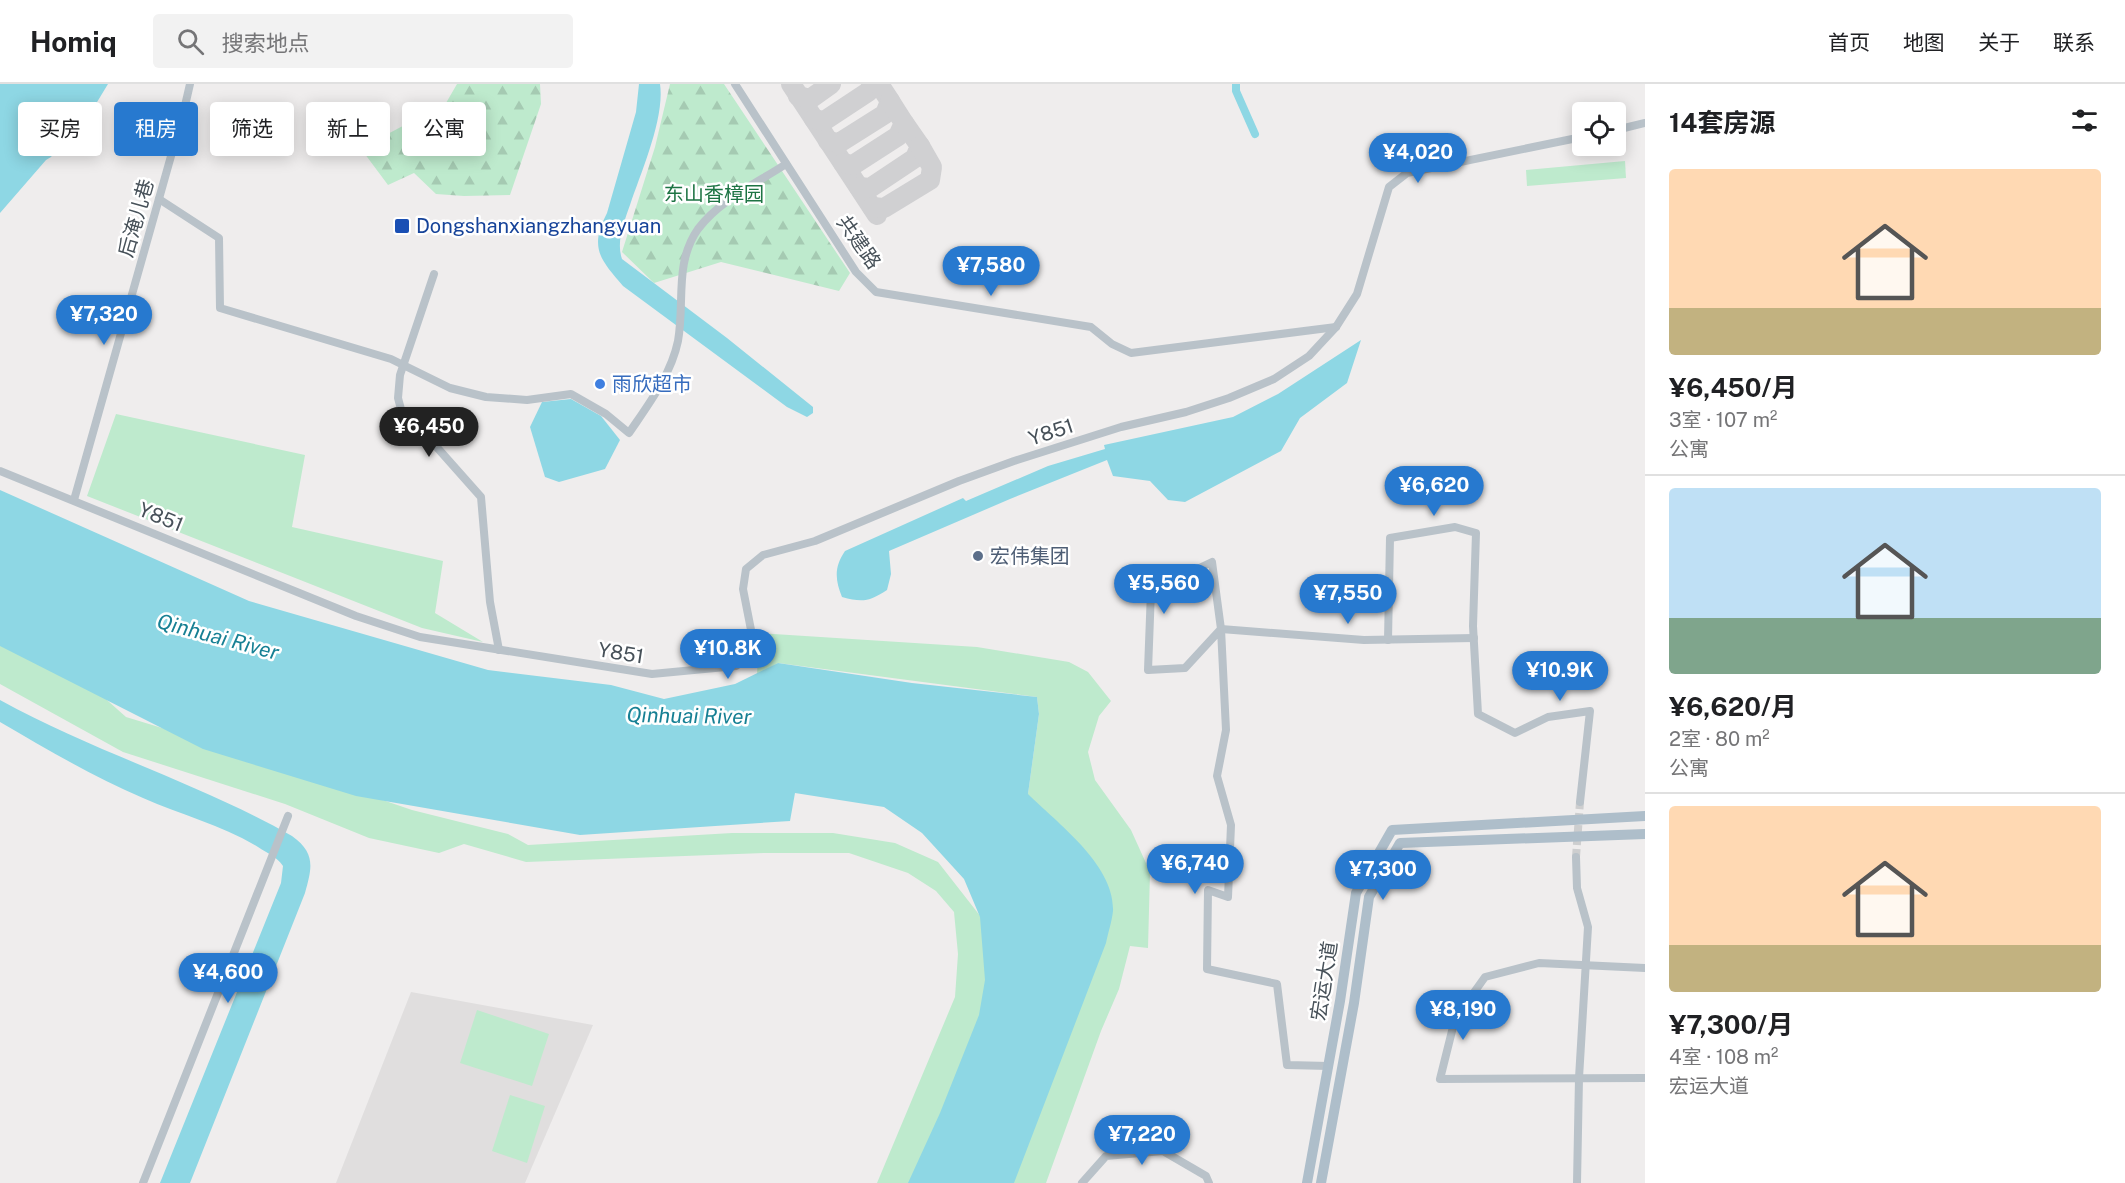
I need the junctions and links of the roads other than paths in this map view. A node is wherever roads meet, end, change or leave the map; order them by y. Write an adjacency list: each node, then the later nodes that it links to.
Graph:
1 (190, 84): 7 (street, 后淹儿巷)
2 (735, 84): 6 (street, 共建路)
3 (1645, 123): 4 (street)
4 (1626, 128)
5 (1572, 139): 9 (street, Y851)
6 (786, 164): 9 (street, 共建路); 10 (street)
7 (159, 199): 10 (street); 12 (street, 后淹儿巷)
8 (434, 274): 10 (street)
9 (1336, 327): 16 (street, Y851)
10 (404, 365): 16 (street)
11 (0, 471): 12 (street, Y851)
12 (74, 500): 16 (street, Y851)
13 (1221, 629): 13 (street); 15 (street); 24 (street)
14 (1474, 638): 15 (street); 15 (street); 17 (street)
15 (1388, 640)
16 (500, 650)
17 (1580, 802)
18 (288, 816): 27 (street)
19 (1645, 816): 24 (main road, 宏运大道)
20 (1645, 834): 31 (main road, 宏运大道)
21 (1576, 857): 22 (street)
22 (1586, 965): 23 (street); 25 (street); 25 (street)
23 (1645, 968)
24 (1329, 1066): 30 (main road, 宏运大道)
25 (1579, 1078): 26 (street); 32 (street)
26 (1645, 1078)
27 (143, 1183)
28 (1082, 1183): 29 (street)
29 (1209, 1183)
30 (1307, 1183)
31 (1321, 1183)
32 (1577, 1183)

